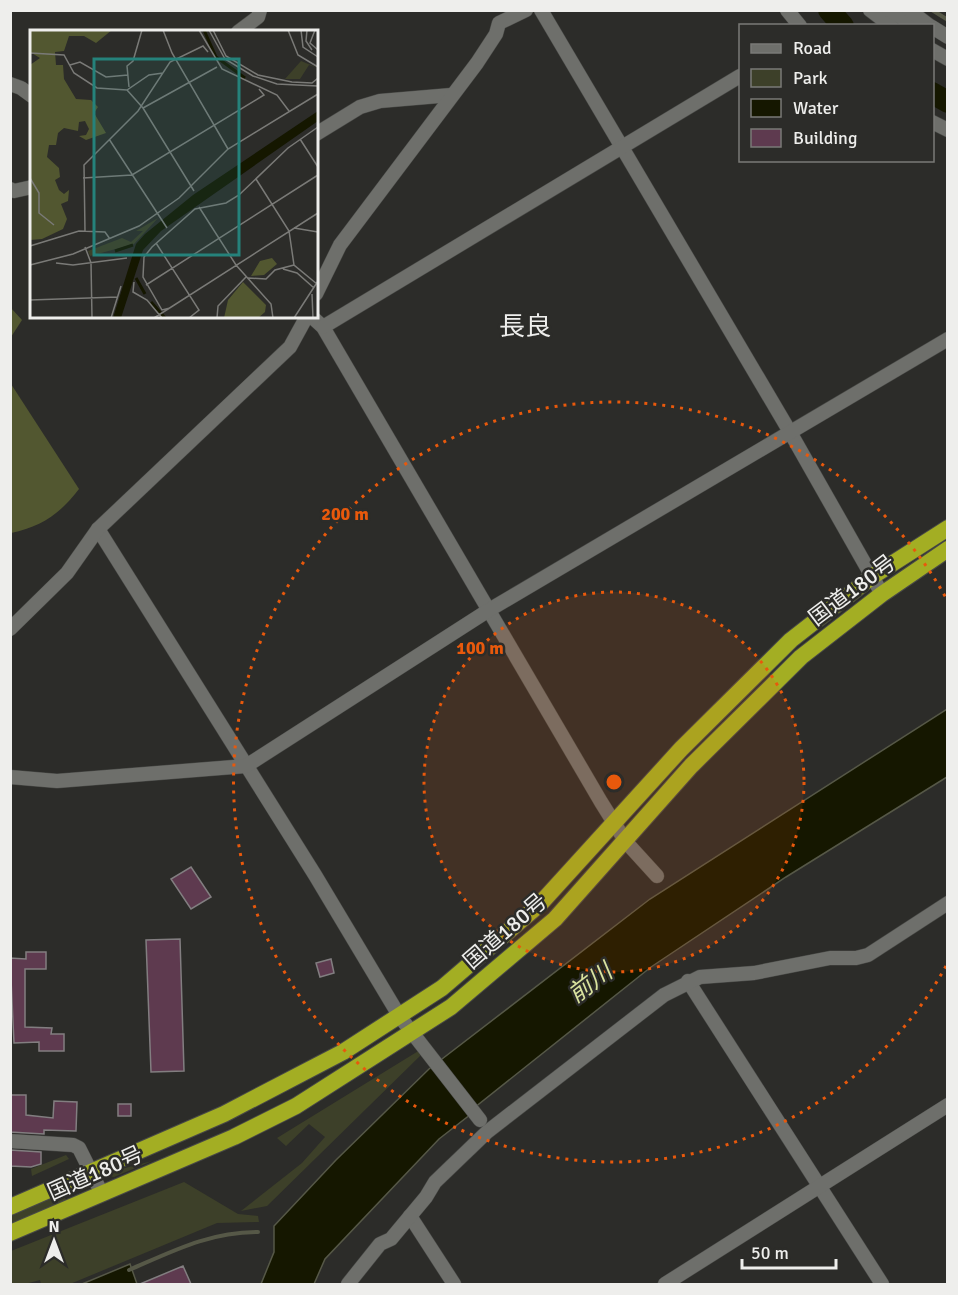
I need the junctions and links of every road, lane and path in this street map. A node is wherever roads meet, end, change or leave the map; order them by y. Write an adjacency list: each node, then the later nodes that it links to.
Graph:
1 (260, 10): 12 (street)
2 (526, 10): 18 (street)
3 (541, 10): 22 (street)
4 (787, 10): 8 (street)
5 (870, 10): 9 (street)
6 (889, 10): 10 (street)
7 (909, 10): 11 (street)
8 (798, 24)
9 (888, 24)
10 (913, 24)
11 (928, 24)
12 (241, 30)
13 (934, 51): 14 (street)
14 (948, 59)
15 (739, 77): 22 (street)
16 (10, 84): 17 (street)
17 (30, 94)
18 (451, 95): 21 (street); 25 (street)
19 (934, 123): 20 (street)
20 (948, 130)
21 (318, 133)
22 (621, 147): 28 (street); 30 (street)
23 (30, 187): 24 (street)
24 (10, 189)
25 (318, 290)
26 (308, 318): 32 (street)
27 (312, 318): 28 (street)
28 (323, 327): 36 (street)
29 (948, 339): 30 (street)
30 (790, 432): 34 (street); 36 (street)
31 (948, 528): 34 (highway, 国道180号)
32 (98, 529): 37 (street); 38 (street)
33 (948, 549): 35 (highway, 国道180号)
34 (873, 576): 35 (street); 40 (highway, 国道180号)
35 (882, 594): 41 (highway, 国道180号)
36 (489, 610): 38 (street); 40 (street)
37 (10, 628)
38 (246, 766): 39 (street); 45 (street)
39 (10, 777)
40 (616, 822): 41 (street); 45 (highway, 国道180号)
41 (626, 842): 42 (street); 46 (highway, 国道180号)
42 (657, 876)
43 (948, 903): 44 (street)
44 (688, 981): 51 (street); 54 (street)
45 (400, 1017): 46 (street); 50 (highway, 国道180号)
46 (411, 1035): 48 (street); 52 (highway, 国道180号)
47 (948, 1105): 51 (street)
48 (478, 1118)
49 (10, 1141): 50 (street)
50 (91, 1170): 52 (street); 53 (highway, 国道180号)
51 (819, 1188): 58 (street); 59 (street)
52 (102, 1194): 55 (highway, 国道180号)
53 (10, 1207)
54 (410, 1216): 56 (street); 57 (street)
55 (10, 1233)
56 (348, 1284)
57 (454, 1284)
58 (665, 1284)
59 (882, 1284)

